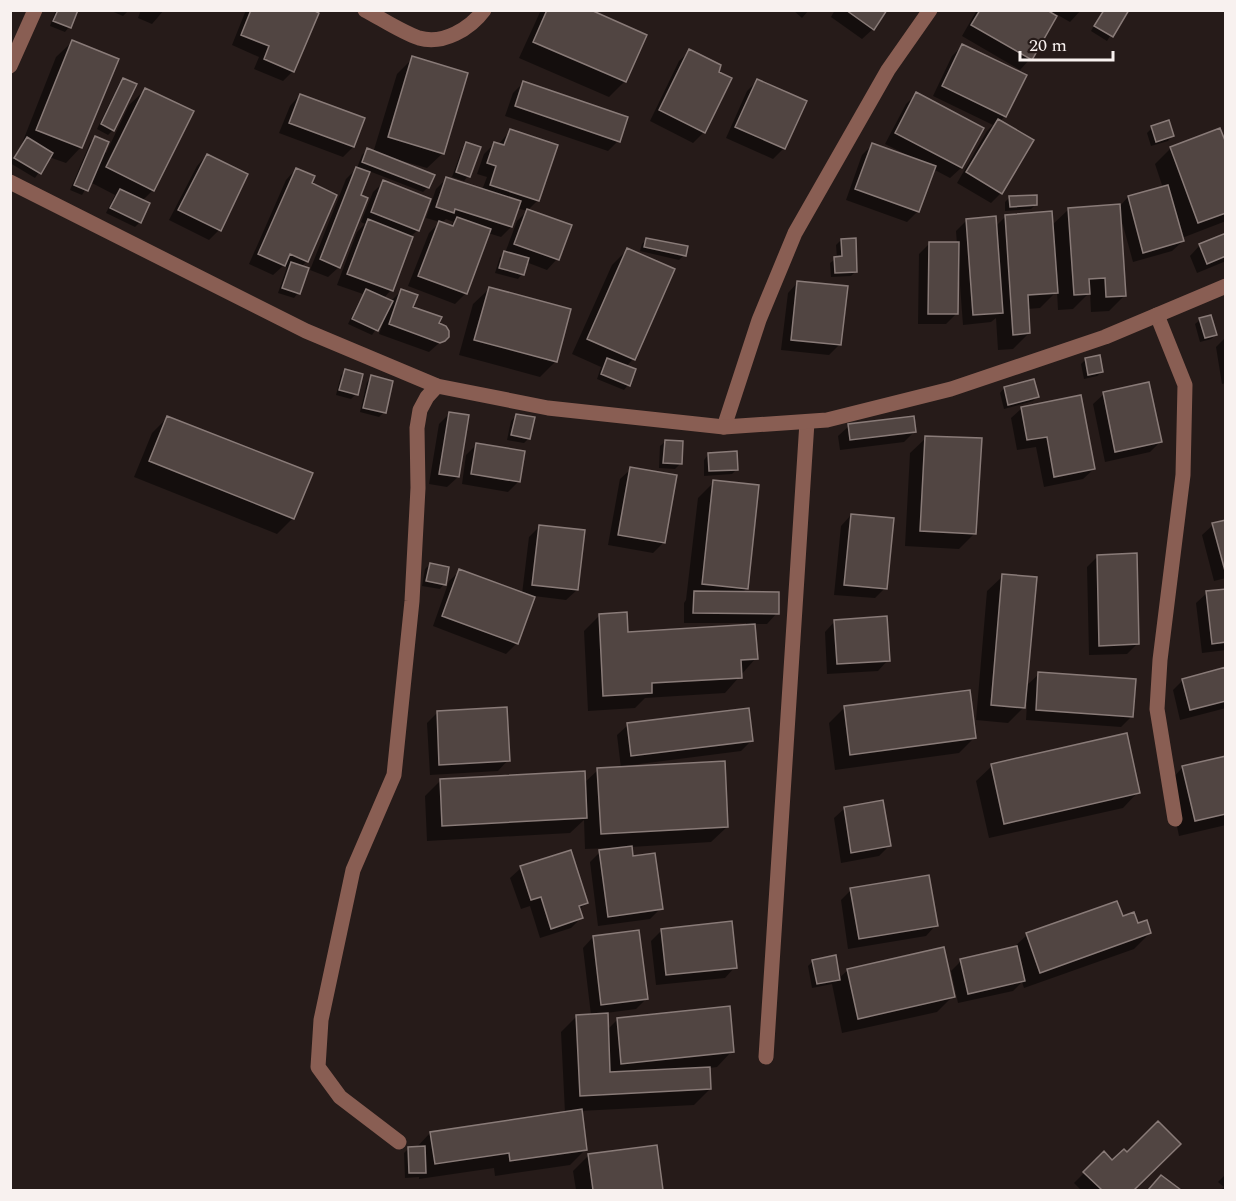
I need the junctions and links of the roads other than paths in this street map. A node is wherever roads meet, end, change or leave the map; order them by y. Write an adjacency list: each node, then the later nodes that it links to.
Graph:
1 (34, 10): 5 (street)
2 (365, 10): 3 (street)
3 (484, 10)
4 (930, 10): 11 (street)
5 (10, 66)
6 (10, 182): 9 (street)
7 (1226, 286): 8 (street)
8 (1157, 315): 10 (street); 12 (street)
9 (437, 386): 11 (street); 14 (street)
10 (807, 422): 11 (street); 13 (street)
11 (724, 427)
12 (1175, 819)
13 (766, 1057)
14 (399, 1142)

